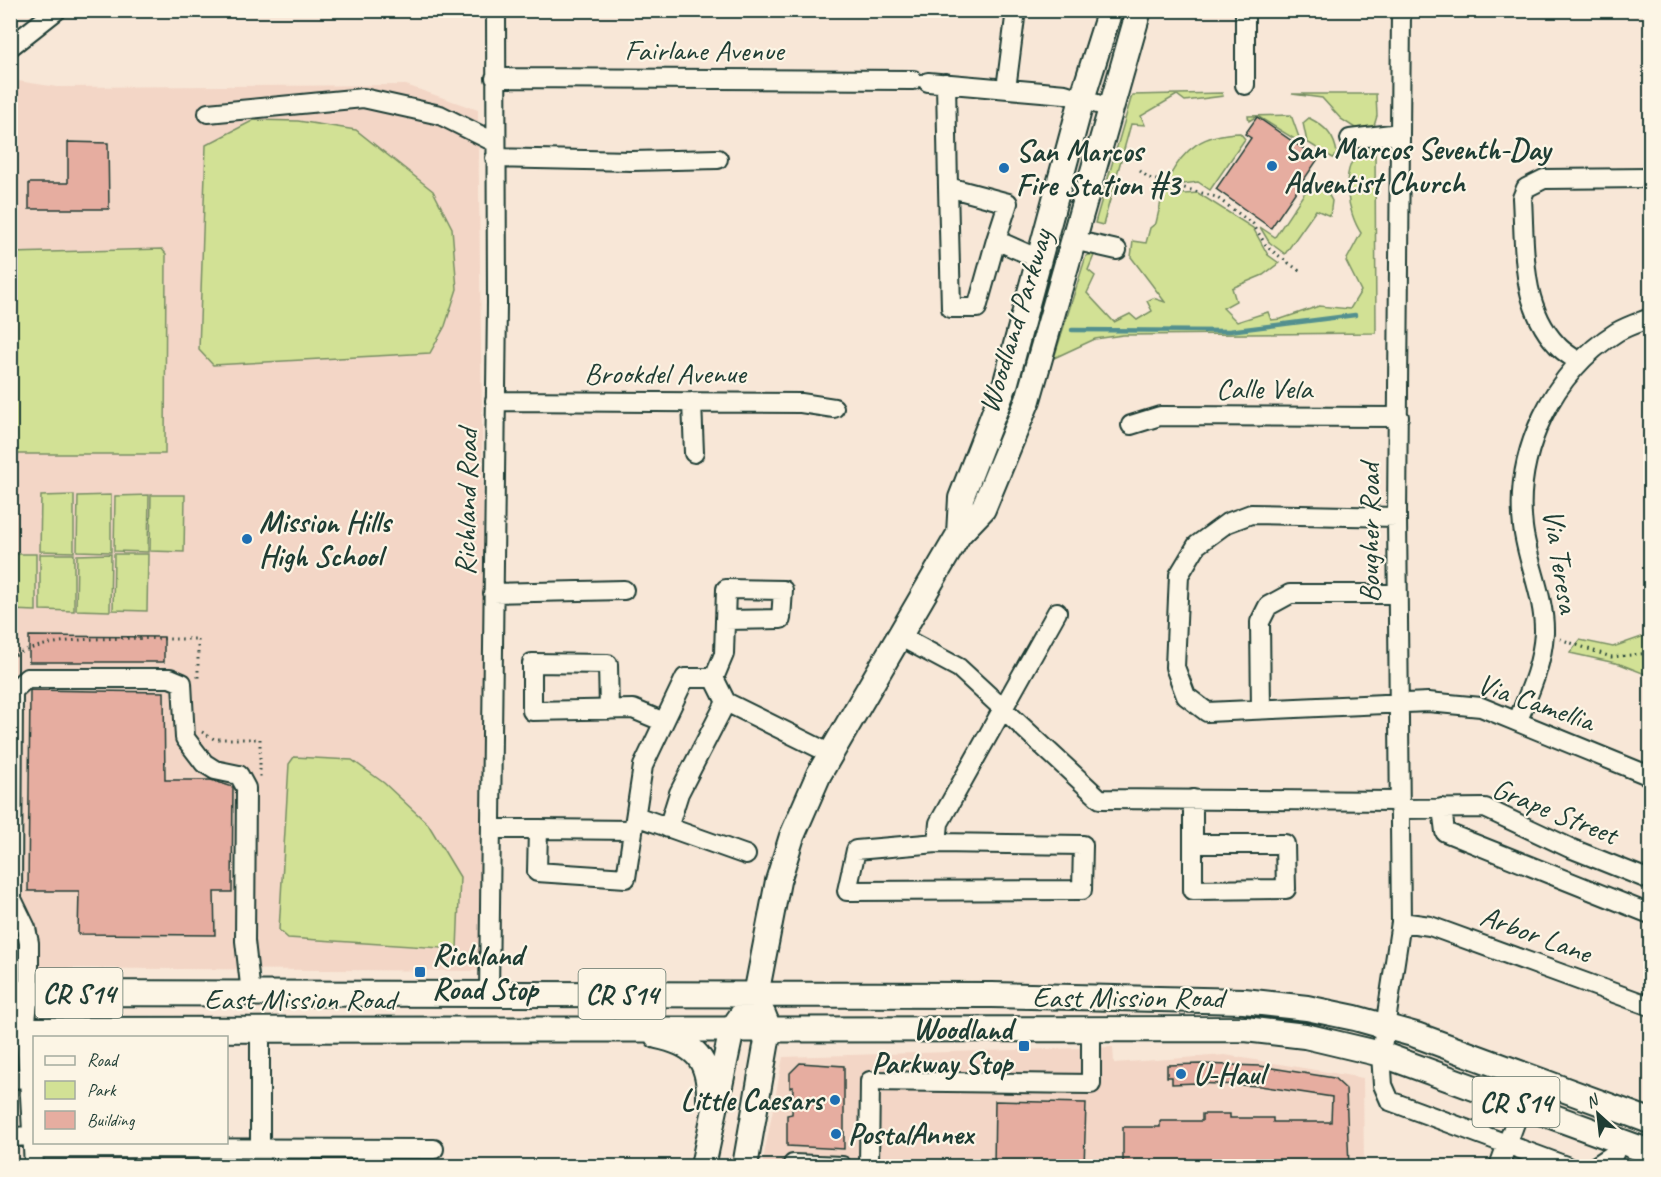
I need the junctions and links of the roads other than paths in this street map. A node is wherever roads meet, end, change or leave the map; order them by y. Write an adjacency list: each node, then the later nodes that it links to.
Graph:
1 (57, 10): 8 (street)
2 (496, 10): 9 (street, Richland Road)
3 (1016, 10): 12 (street)
4 (1110, 10): 13 (main road, Woodland Parkway)
5 (1139, 10): 14 (main road, Woodland Parkway)
6 (1245, 10): 11 (street)
7 (1401, 10): 16 (street, Bougher Road)
8 (10, 47)
9 (495, 78): 10 (street, Fairlane Avenue); 18 (street, Richland Road)
10 (929, 81): 12 (street, Fairlane Avenue); 21 (street)
11 (1245, 85)
12 (1006, 89): 13 (street, Fairlane Avenue)
13 (1082, 99): 14 (street, Fairlane Avenue); 25 (main road, Woodland Parkway)
14 (1110, 108): 23 (main road, Woodland Parkway)
15 (208, 113): 18 (street)
16 (1400, 133): 17 (street); 31 (street, Bougher Road)
17 (1350, 139)
18 (495, 150): 19 (street); 28 (street, Richland Road)
19 (718, 159)
20 (1650, 178): 27 (street)
21 (948, 187): 22 (street); 22 (street)
22 (996, 240): 25 (street)
23 (1073, 240): 24 (street); 35 (main road, Woodland Parkway)
24 (1117, 250)
25 (1039, 259): 35 (main road, Woodland Parkway)
26 (1650, 318): 27 (street, Via Teresa)
27 (1579, 362): 48 (street, Via Teresa)
28 (495, 401): 29 (street, Brookdel Avenue); 37 (street, Richland Road)
29 (692, 402): 30 (street, Brookdel Avenue); 33 (street)
30 (834, 408)
31 (1399, 417): 32 (street, Calle Vela); 34 (street, Bougher Road)
32 (1131, 425)
33 (694, 453)
34 (1397, 517): 38 (street, Bougher Road); 46 (street, Via Camellia)
35 (959, 534): 41 (main road, Woodland Parkway)
36 (624, 590): 37 (street)
37 (493, 593): 57 (street, Richland Road)
38 (1397, 594): 44 (street, Bougher Road); 46 (street)
39 (1057, 612): 45 (street)
40 (725, 620): 42 (street)
41 (901, 636): 45 (street, Grape Street); 50 (main road, Woodland Parkway)
42 (714, 678): 43 (street); 49 (street)
43 (726, 702): 50 (street); 56 (street)
44 (1399, 705): 46 (street, Via Camellia); 48 (street, Via Camellia); 53 (street, Bougher Road)
45 (1002, 708): 52 (street, Grape Street); 59 (street)
46 (1261, 709)
47 (609, 710): 47 (street); 49 (street)
48 (1518, 720): 51 (street, Via Camellia)
49 (664, 722): 55 (street)
50 (831, 754): 68 (main road, Woodland Parkway)
51 (1650, 776)
52 (1193, 799): 53 (street, Grape Street); 60 (street)
53 (1399, 805): 54 (street, Grape Street); 64 (street, Bougher Road)
54 (1442, 808): 62 (street, Grape Street); 63 (street)
55 (634, 823): 56 (street); 58 (street); 58 (street)
56 (668, 828): 61 (street)
57 (490, 829): 58 (street); 67 (street, Richland Road)
58 (538, 829)
59 (937, 843): 59 (street)
60 (1193, 844): 60 (street)
61 (746, 855)
62 (1650, 880)
63 (1650, 914)
64 (1401, 922): 70 (street, Arbor Lane); 71 (street, Bougher Road)
65 (20, 993): 66 (main road, East Mission Road / CR S14); 66 (street); 76 (street)
66 (251, 994): 67 (main road, East Mission Road / CR S14)
67 (489, 994): 68 (main road, East Mission Road / CR S14)
68 (756, 995): 69 (main road, East Mission Road / CR S14); 74 (main road, Woodland Parkway); 75 (main road)
69 (1184, 999): 71 (main road, East Mission Road / CR S14); 77 (main road)
70 (1650, 1002)
71 (1386, 1026): 79 (street, Bougher Road); 83 (main road, East Mission Road / CR S14)
72 (619, 1028): 74 (main road, East Mission Road / CR S14); 78 (main road, East Mission Road / CR S14); 84 (main road)
73 (1091, 1028): 77 (main road, East Mission Road / CR S14); 79 (main road, East Mission Road / CR S14); 97 (street)
74 (732, 1029): 75 (main road, East Mission Road / CR S14); 84 (main road, Woodland Parkway)
75 (769, 1029): 77 (main road, East Mission Road / CR S14); 94 (main road)
76 (18, 1030): 78 (main road, East Mission Road / CR S14); 80 (street)
77 (965, 1030)
78 (260, 1031): 92 (street)
79 (1381, 1054): 82 (main road, East Mission Road / CR S14); 88 (street, Bougher Road)
80 (29, 1078): 81 (street); 85 (street)
81 (10, 1079)
82 (1522, 1104): 87 (main road, East Mission Road / CR S14); 88 (street)
83 (1650, 1121)
84 (708, 1132): 93 (main road, Woodland Parkway)
85 (33, 1136)
86 (10, 1137): 90 (street)
87 (1618, 1140): 91 (main road, East Mission Road / CR S14); 100 (street)
88 (1507, 1144): 98 (street); 99 (street)
89 (434, 1149): 92 (street)
90 (34, 1150): 92 (street)
91 (1650, 1152)
92 (259, 1158)
93 (703, 1167)
94 (745, 1167)
95 (793, 1167): 96 (street)
96 (842, 1167)
97 (869, 1167)
98 (1499, 1167)
99 (1566, 1167)
100 (1596, 1167)

